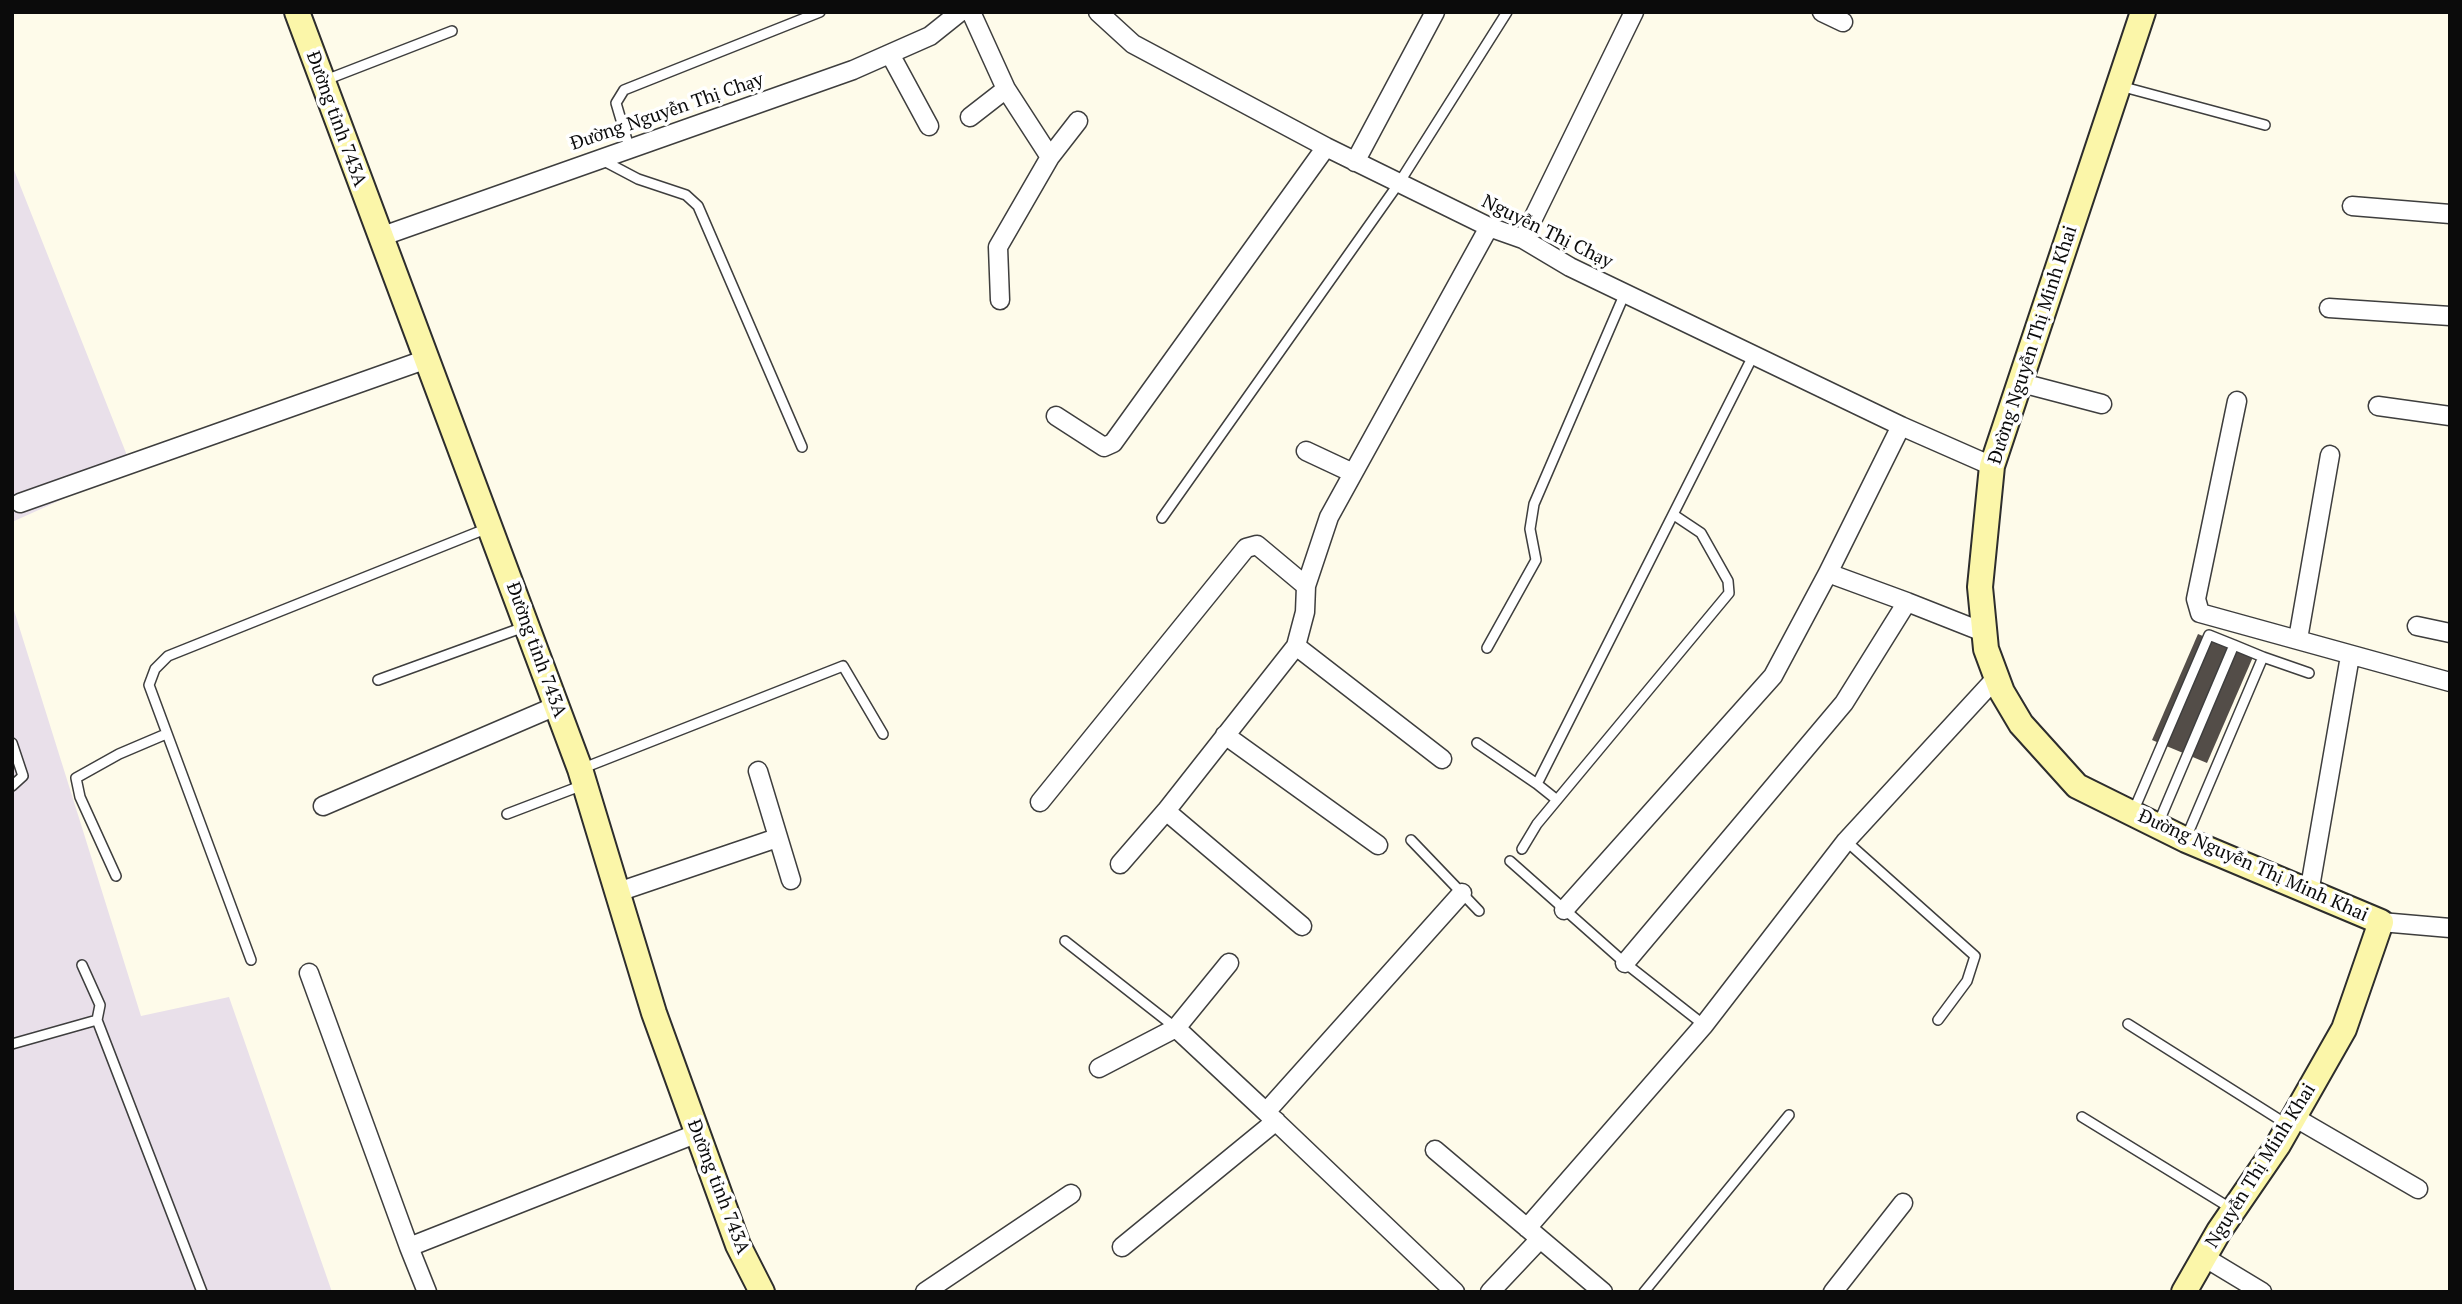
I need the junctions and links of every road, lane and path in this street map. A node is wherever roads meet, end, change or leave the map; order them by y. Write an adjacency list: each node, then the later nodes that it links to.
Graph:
1 (297, 12): 14 (main road, Đường tỉnh 743A)
2 (820, 12): 21 (lane)
3 (960, 12): 13 (street, Đường Nguyễn Thị Chạy)
4 (971, 12): 16 (street)
5 (1098, 12): 22 (street, Nguyễn Thị Chạy)
6 (1435, 12): 25 (street)
7 (1507, 12): 26 (lane)
8 (1634, 12): 31 (street)
9 (1822, 12): 11 (street)
10 (2141, 13): 15 (main road, Đường Nguyễn Thị Minh Khai)
11 (1843, 22)
12 (452, 30): 14 (lane)
13 (890, 54): 20 (street); 21 (street, Đường Nguyễn Thị Chạy)
14 (321, 81): 30 (main road, Đường tỉnh 743A)
15 (2119, 86): 19 (lane); 38 (main road, Đường Nguyễn Thị Minh Khai)
16 (1006, 89): 17 (street); 23 (street)
17 (970, 117)
18 (1077, 121): 23 (street)
19 (2265, 125)
20 (929, 126)
21 (629, 147): 24 (street, Đường Nguyễn Thị Chạy)
22 (1326, 147): 25 (street, Nguyễn Thị Chạy); 42 (street)
23 (1050, 157): 33 (street)
24 (597, 158): 30 (street, Đường Nguyễn Thị Chạy); 45 (lane)
25 (1355, 162): 26 (street, Nguyễn Thị Chạy)
26 (1399, 183): 29 (street, Nguyễn Thị Chạy); 52 (lane)
27 (2352, 206): 28 (street)
28 (2450, 214)
29 (1489, 227): 31 (street, Nguyễn Thị Chạy); 49 (street)
30 (380, 237): 37 (main road, Đường tỉnh 743A)
31 (1523, 239): 32 (street, Nguyễn Thị Chạy)
32 (1625, 293): 36 (street, Nguyễn Thị Chạy); 64 (lane)
33 (1000, 300)
34 (2329, 308): 35 (street)
35 (2450, 317)
36 (1754, 354): 44 (street, Nguyễn Thị Chạy); 51 (lane)
37 (427, 359): 50 (street); 53 (main road, Đường tỉnh 743A)
38 (2018, 382): 40 (street); 48 (main road, Đường Nguyễn Thị Minh Khai)
39 (2237, 401): 61 (street)
40 (2102, 404)
41 (2378, 406): 43 (street)
42 (1056, 416)
43 (2450, 416)
44 (1901, 426): 48 (street, Nguyễn Thị Chạy); 54 (street)
45 (802, 447)
46 (1306, 451): 49 (street)
47 (2330, 455): 61 (street)
48 (1992, 466): 59 (main road, Đường Nguyễn Thị Minh Khai)
49 (1353, 473): 55 (street)
50 (16, 504)
51 (1674, 515): 80 (lane); 82 (lane)
52 (1162, 518)
53 (491, 527): 57 (main road, Đường tỉnh 743A); 72 (lane)
54 (1828, 573): 56 (street); 102 (street)
55 (1306, 586): 63 (street); 83 (street)
56 (1907, 602): 59 (street); 110 (street)
57 (527, 626): 69 (lane); 71 (main road, Đường tỉnh 743A)
58 (2417, 626): 60 (street)
59 (1983, 632): 68 (main road, Đường Nguyễn Thị Minh Khai)
60 (2450, 633)
61 (2298, 639): 65 (street)
62 (2234, 645): 66 (lane); 86 (lane); 88 (lane)
63 (1296, 646): 74 (street); 77 (street)
64 (1487, 648)
65 (2350, 656): 70 (street); 100 (street)
66 (2263, 657): 67 (lane); 91 (lane)
67 (2309, 673)
68 (1996, 678): 86 (main road, Đường Nguyễn Thị Minh Khai); 92 (street)
69 (378, 680)
70 (2450, 682)
71 (556, 706): 79 (main road, Đường tỉnh 743A); 84 (street)
72 (166, 734): 97 (lane); 108 (lane)
73 (883, 734): 79 (lane)
74 (1225, 735): 85 (street); 93 (street)
75 (12, 743): 81 (lane)
76 (1476, 743): 80 (lane)
77 (1442, 759)
78 (758, 771): 89 (street)
79 (582, 777): 87 (lane); 99 (main road, Đường tỉnh 743A)
80 (1537, 784): 82 (lane)
81 (12, 786)
82 (1557, 800): 94 (lane)
83 (1040, 802)
84 (323, 806)
85 (1166, 811): 96 (street); 105 (street)
86 (2133, 813): 88 (main road, Đường Nguyễn Thị Minh Khai)
87 (507, 814)
88 (2158, 826): 91 (main road, Đường Nguyễn Thị Minh Khai)
89 (777, 838): 98 (street); 99 (street)
90 (1411, 840): 101 (lane)
91 (2186, 840): 100 (main road, Đường Nguyễn Thị Minh Khai)
92 (1846, 841): 114 (lane); 116 (street)
93 (1378, 845)
94 (1522, 849)
95 (1510, 861): 102 (lane)
96 (1120, 864)
97 (116, 876)
98 (791, 880)
99 (618, 892): 124 (main road, Đường tỉnh 743A)
100 (2309, 892): 104 (main road, Đường Nguyễn Thị Minh Khai)
101 (1462, 893): 103 (lane); 121 (street)
102 (1564, 910): 110 (lane)
103 (1479, 911)
104 (2381, 922): 106 (street); 123 (main road, Nguyễn Thị Minh Khai)
105 (1302, 926)
106 (2450, 928)
107 (1065, 941): 117 (lane)
108 (251, 960)
109 (1229, 963): 117 (street)
110 (1625, 963): 116 (lane)
111 (82, 965): 113 (lane)
112 (309, 973): 131 (street)
113 (97, 1020): 118 (lane); 134 (lane)
114 (1938, 1020)
115 (2128, 1024): 123 (lane)
116 (1704, 1026): 130 (street)
117 (1177, 1028): 119 (street); 121 (street)
118 (12, 1044)
119 (1099, 1068)
120 (1789, 1115): 141 (lane)
121 (1271, 1116): 132 (street); 138 (street)
122 (2081, 1117): 129 (lane)
123 (2292, 1122): 126 (street); 129 (main road, Nguyễn Thị Minh Khai)
124 (698, 1133): 131 (street); 136 (main road, Đường tỉnh 743A)
125 (1435, 1150): 130 (street)
126 (2417, 1189)
127 (1071, 1194): 137 (street)
128 (1903, 1203): 142 (street)
129 (2234, 1210): 133 (main road, Nguyễn Thị Minh Khai)
130 (1534, 1234): 139 (street); 140 (street)
131 (410, 1247): 135 (street)
132 (1122, 1247)
133 (2204, 1257): 143 (main road, Nguyễn Thị Minh Khai); 144 (street)
134 (202, 1292)
135 (427, 1292)
136 (762, 1292)
137 (925, 1292)
138 (1455, 1292)
139 (1490, 1292)
140 (1603, 1292)
141 (1644, 1292)
142 (1833, 1292)
143 (2184, 1292)
144 (2262, 1292)

